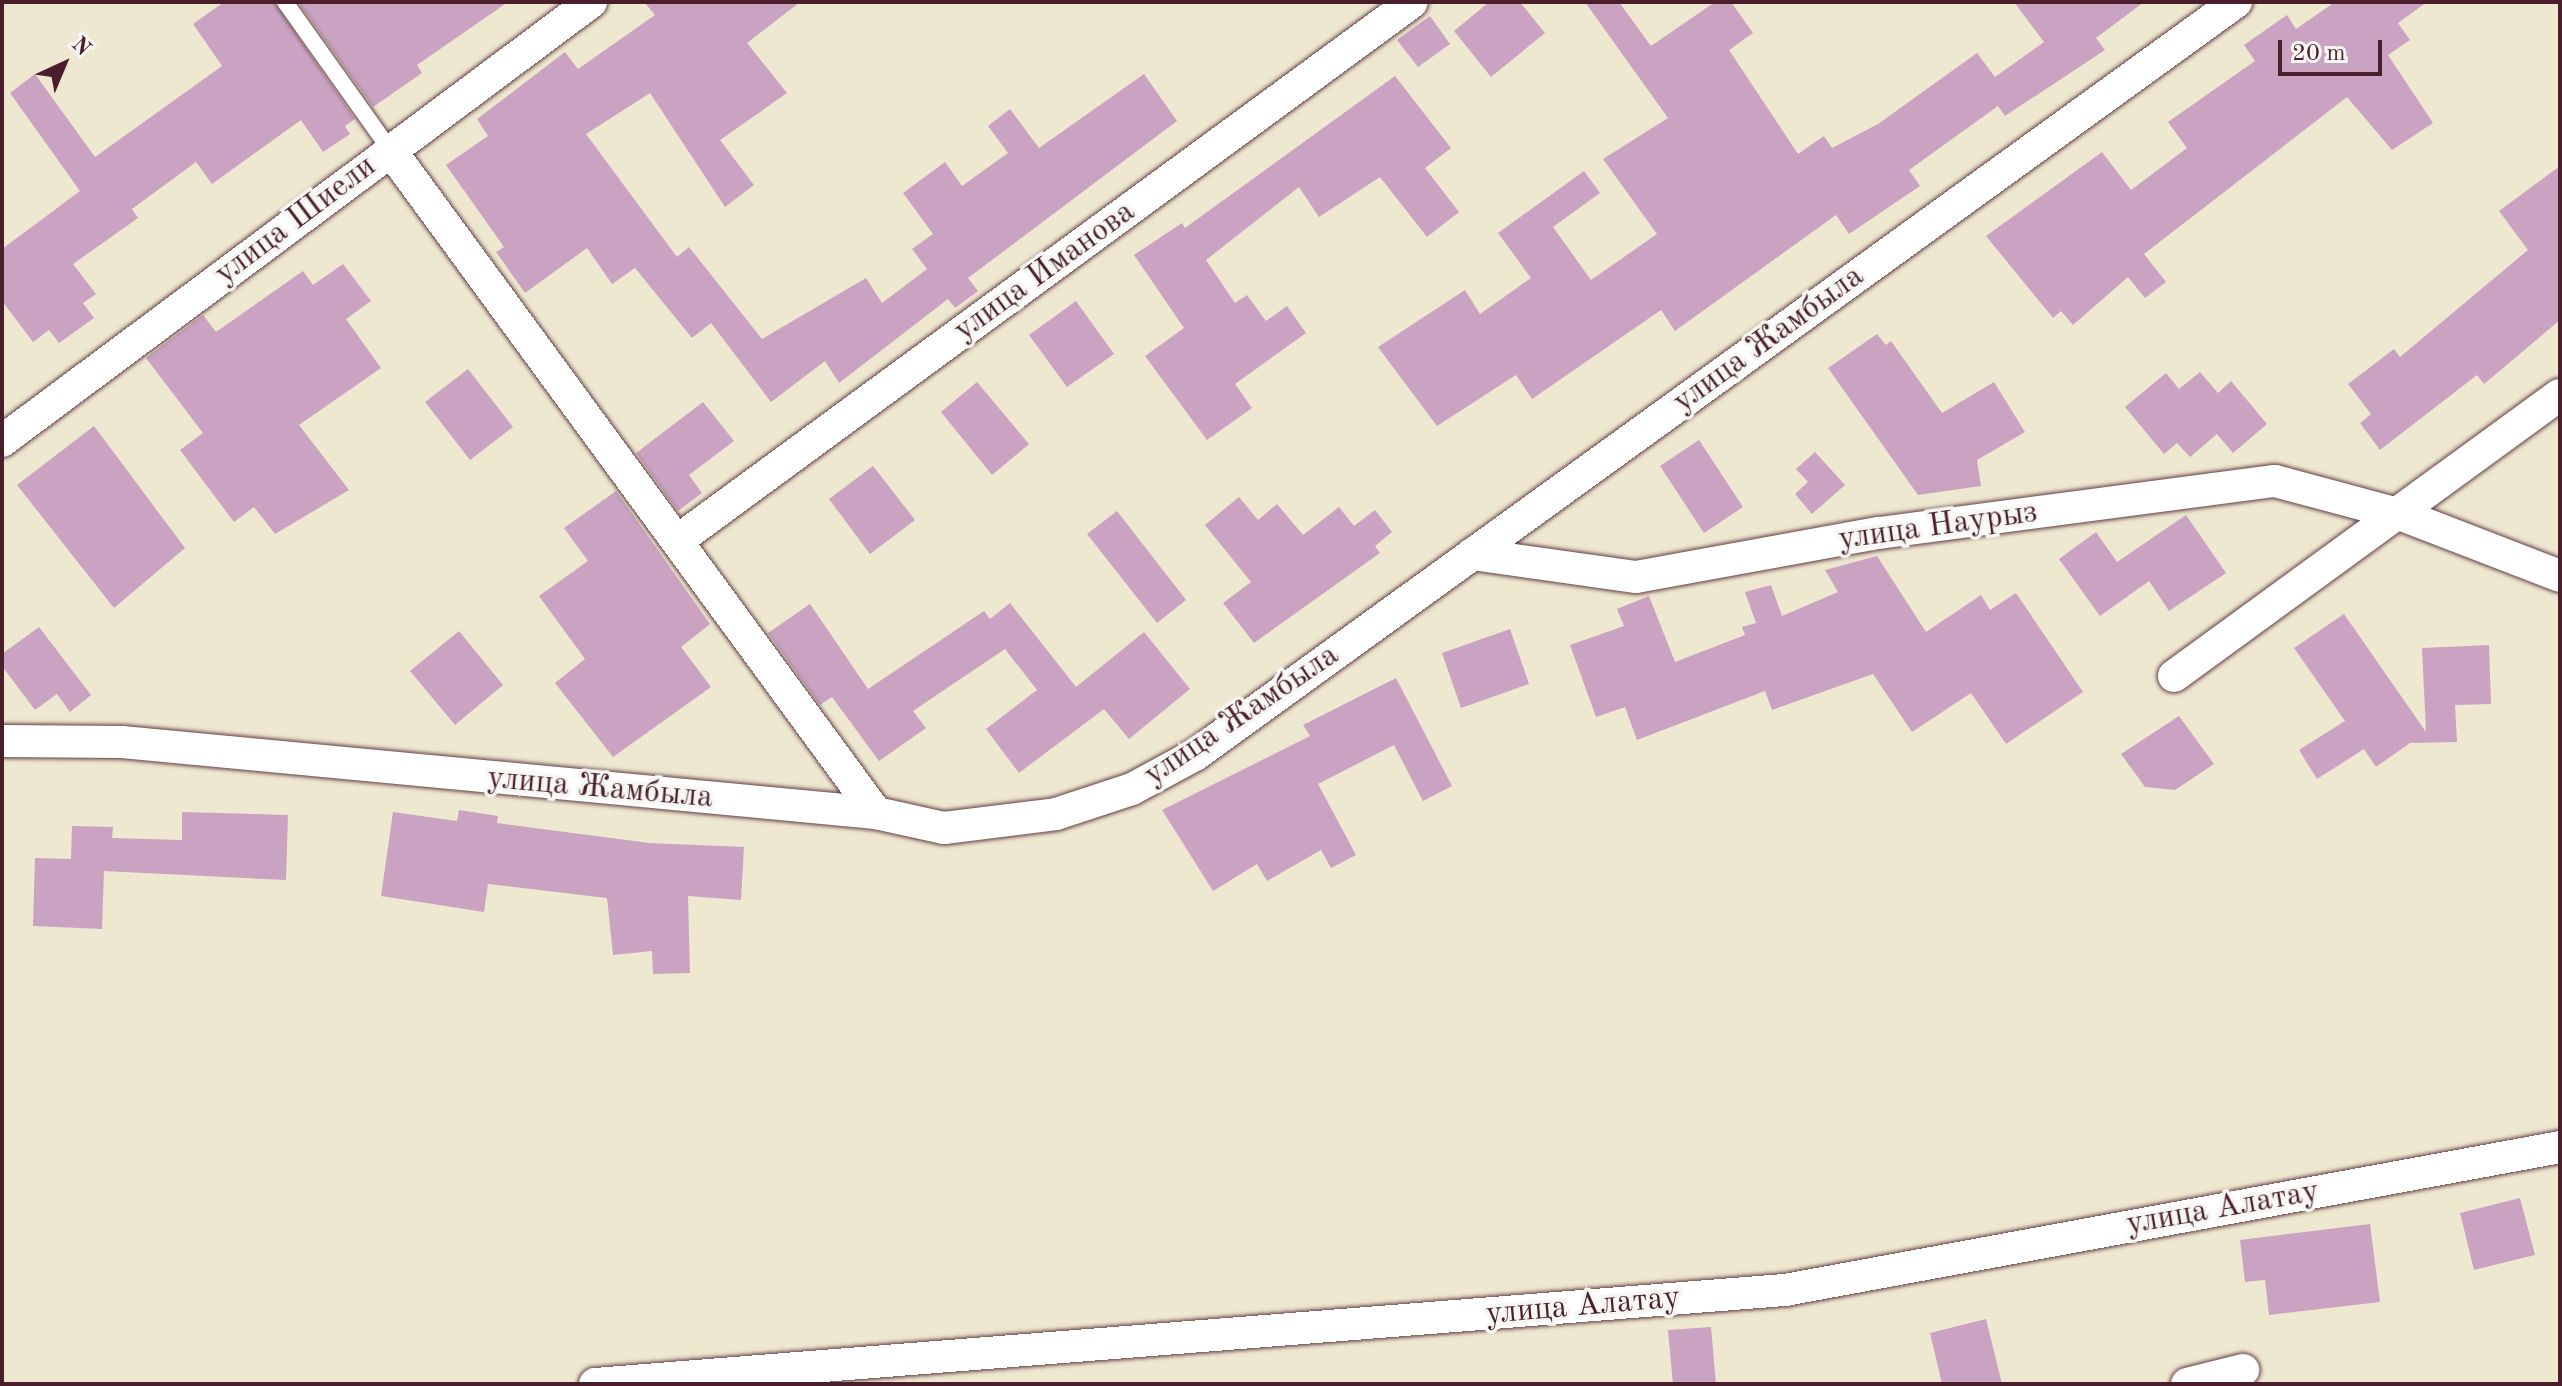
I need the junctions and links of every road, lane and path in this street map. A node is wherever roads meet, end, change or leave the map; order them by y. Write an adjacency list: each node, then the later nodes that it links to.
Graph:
1 (285, 2): 5 (lane)
2 (591, 2): 5 (street, улица Шиели)
3 (1412, 2): 9 (street, улица Иманова)
4 (2236, 2): 10 (street, улица Жамбыла)
5 (391, 151): 7 (street, улица Шиели); 9 (street)
6 (2560, 395): 8 (street)
7 (2, 441)
8 (2402, 515): 10 (street, улица Наурыз); 11 (street, улица Наурыз); 12 (street)
9 (677, 541): 14 (street)
10 (1472, 554): 14 (street, улица Жамбыла)
11 (2560, 576)
12 (2174, 676)
13 (2, 741): 14 (street, улица Жамбыла)
14 (876, 813)
15 (2560, 1147): 17 (street, улица Алатау)
16 (2243, 1370): 18 (street)
17 (595, 1384)
18 (2187, 1384)

